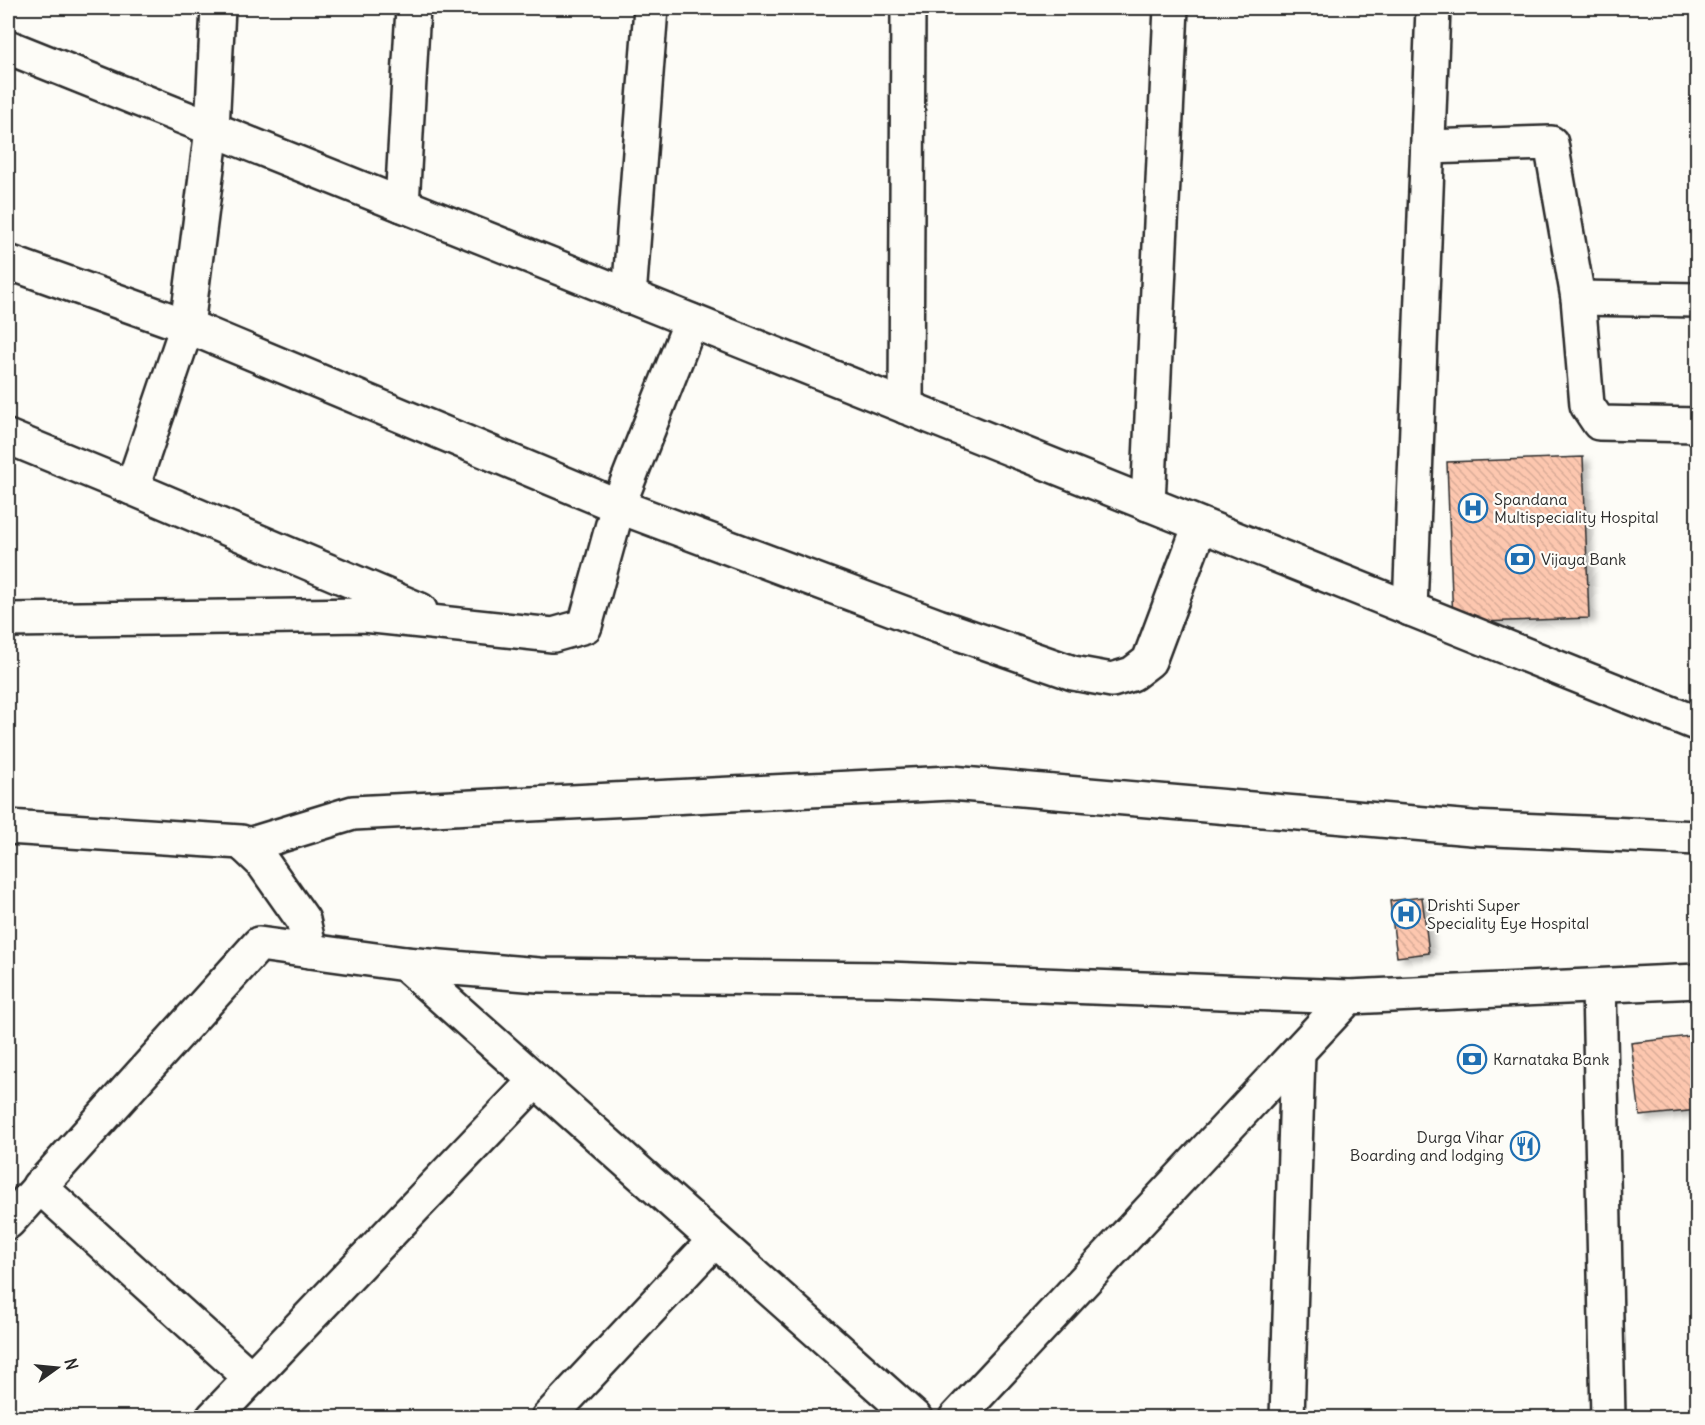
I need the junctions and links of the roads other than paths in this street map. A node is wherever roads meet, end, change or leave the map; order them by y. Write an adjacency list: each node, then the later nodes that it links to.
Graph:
1 (218, 8): 8 (street)
2 (413, 8): 10 (street)
3 (651, 8): 12 (street)
4 (908, 8): 17 (street)
5 (1171, 8): 21 (street)
6 (1433, 8): 9 (street)
7 (8, 47): 8 (street)
8 (212, 129): 10 (street); 16 (street)
9 (1428, 147): 13 (street); 24 (street)
10 (402, 205): 12 (street)
11 (8, 262): 16 (street)
12 (629, 297): 15 (street)
13 (1578, 298): 14 (street); 18 (street)
14 (1698, 300)
15 (691, 321): 17 (street); 22 (street)
16 (187, 326): 20 (street); 22 (street)
17 (906, 407): 21 (street)
18 (1698, 425)
19 (8, 438): 20 (street)
20 (132, 488): 26 (street)
21 (1148, 504): 23 (street)
22 (618, 506): 23 (street); 26 (street)
23 (1200, 525): 24 (street)
24 (1410, 609): 27 (street)
25 (8, 620): 26 (street)
26 (452, 624)
27 (1698, 724)
28 (8, 827): 30 (street)
29 (1698, 838): 30 (street)
30 (245, 846): 31 (street)
31 (310, 951): 32 (street); 38 (street)
32 (405, 963): 35 (street); 37 (street)
33 (1698, 981): 34 (street)
34 (1599, 986): 35 (street); 47 (street)
35 (1349, 997): 36 (street)
36 (1298, 1052): 45 (street); 46 (street)
37 (536, 1080): 40 (street); 41 (street)
38 (39, 1186): 39 (street); 41 (street)
39 (8, 1222)
40 (715, 1240): 43 (street); 44 (street)
41 (250, 1378): 42 (street)
42 (226, 1413)
43 (548, 1418)
44 (915, 1418)
45 (956, 1418)
46 (1287, 1418)
47 (1608, 1418)

